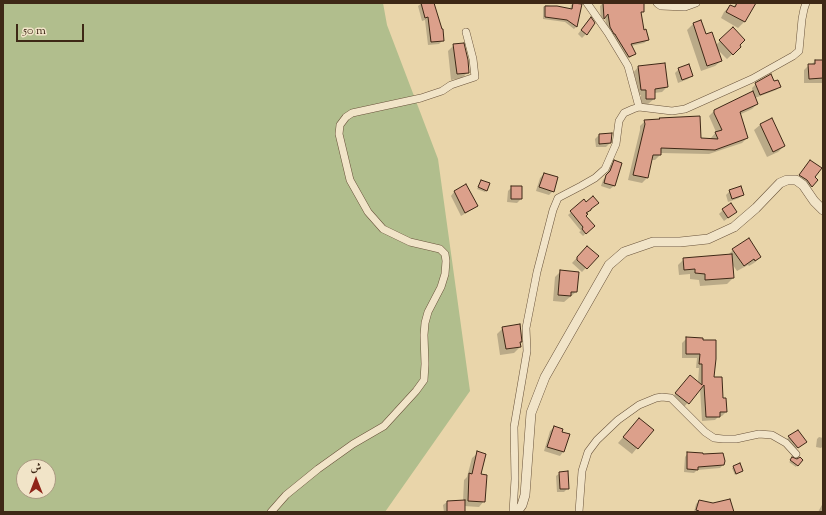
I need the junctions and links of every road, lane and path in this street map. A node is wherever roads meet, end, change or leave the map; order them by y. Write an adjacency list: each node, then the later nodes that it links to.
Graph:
1 (587, 3): 6 (street)
2 (657, 3): 3 (street)
3 (696, 3)
4 (806, 3): 6 (street)
5 (466, 32): 9 (street)
6 (639, 107): 10 (street)
7 (823, 210): 11 (street)
8 (796, 454): 12 (street)
9 (271, 512)
10 (513, 512)
11 (517, 512)
12 (579, 512)

